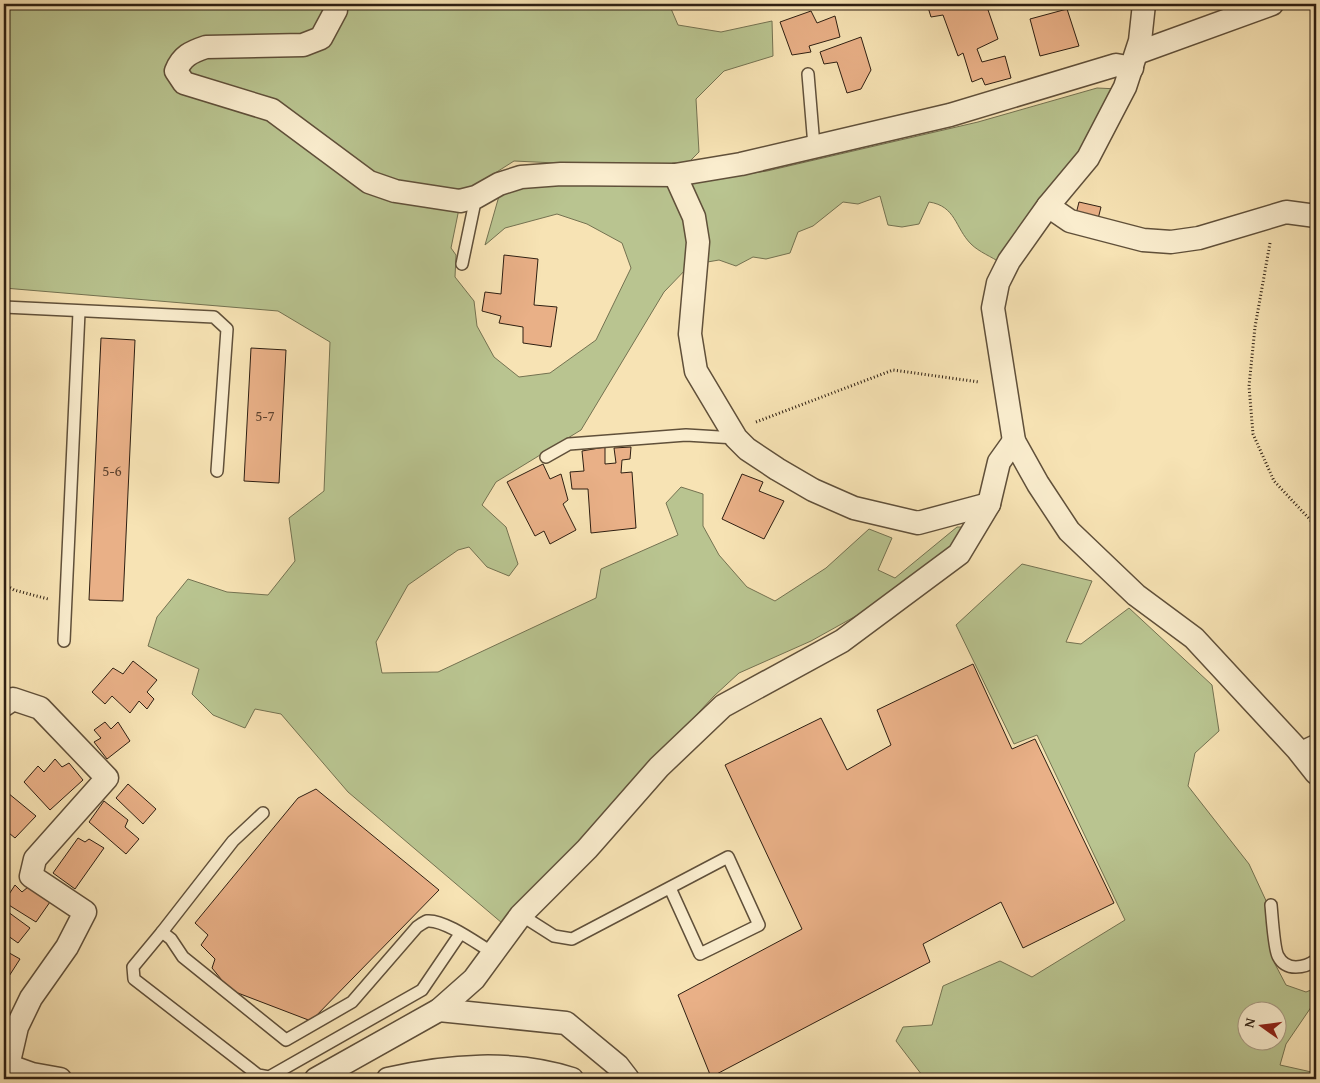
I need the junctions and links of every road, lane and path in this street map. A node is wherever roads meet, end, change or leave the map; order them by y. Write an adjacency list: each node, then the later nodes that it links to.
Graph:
1 (336, 4): 8 (street)
2 (1144, 4): 4 (street)
3 (1272, 4): 4 (street)
4 (1134, 61): 6 (street); 9 (street)
5 (808, 74): 6 (lane)
6 (814, 146): 7 (street)
7 (675, 174): 8 (street); 16 (street)
8 (476, 197): 12 (lane)
9 (1048, 206): 11 (street); 15 (street)
10 (1316, 216): 11 (street)
11 (1260, 221): 21 (path)
12 (462, 264)
13 (4, 307): 14 (lane)
14 (79, 312): 19 (lane); 23 (lane)
15 (1005, 386): 16 (path); 17 (street)
16 (733, 435): 18 (lane); 20 (street)
17 (1014, 441): 20 (street); 26 (street)
18 (546, 457)
19 (217, 471)
20 (989, 504): 31 (street)
21 (1316, 526)
22 (4, 584): 23 (path)
23 (66, 602): 24 (lane)
24 (64, 641)
25 (4, 705): 37 (street)
26 (1306, 744): 27 (street)
27 (1316, 773)
28 (263, 813): 32 (lane)
29 (670, 888): 29 (lane); 31 (lane)
30 (1271, 905): 35 (lane)
31 (521, 915): 34 (street)
32 (162, 932): 33 (lane); 33 (lane)
33 (460, 934): 34 (lane)
34 (493, 953): 36 (street)
35 (1316, 960)
36 (439, 1010): 39 (street); 42 (street)
37 (6, 1065): 38 (street)
38 (60, 1079)
39 (316, 1079)
40 (388, 1079): 41 (street)
41 (572, 1079)
42 (628, 1079)

